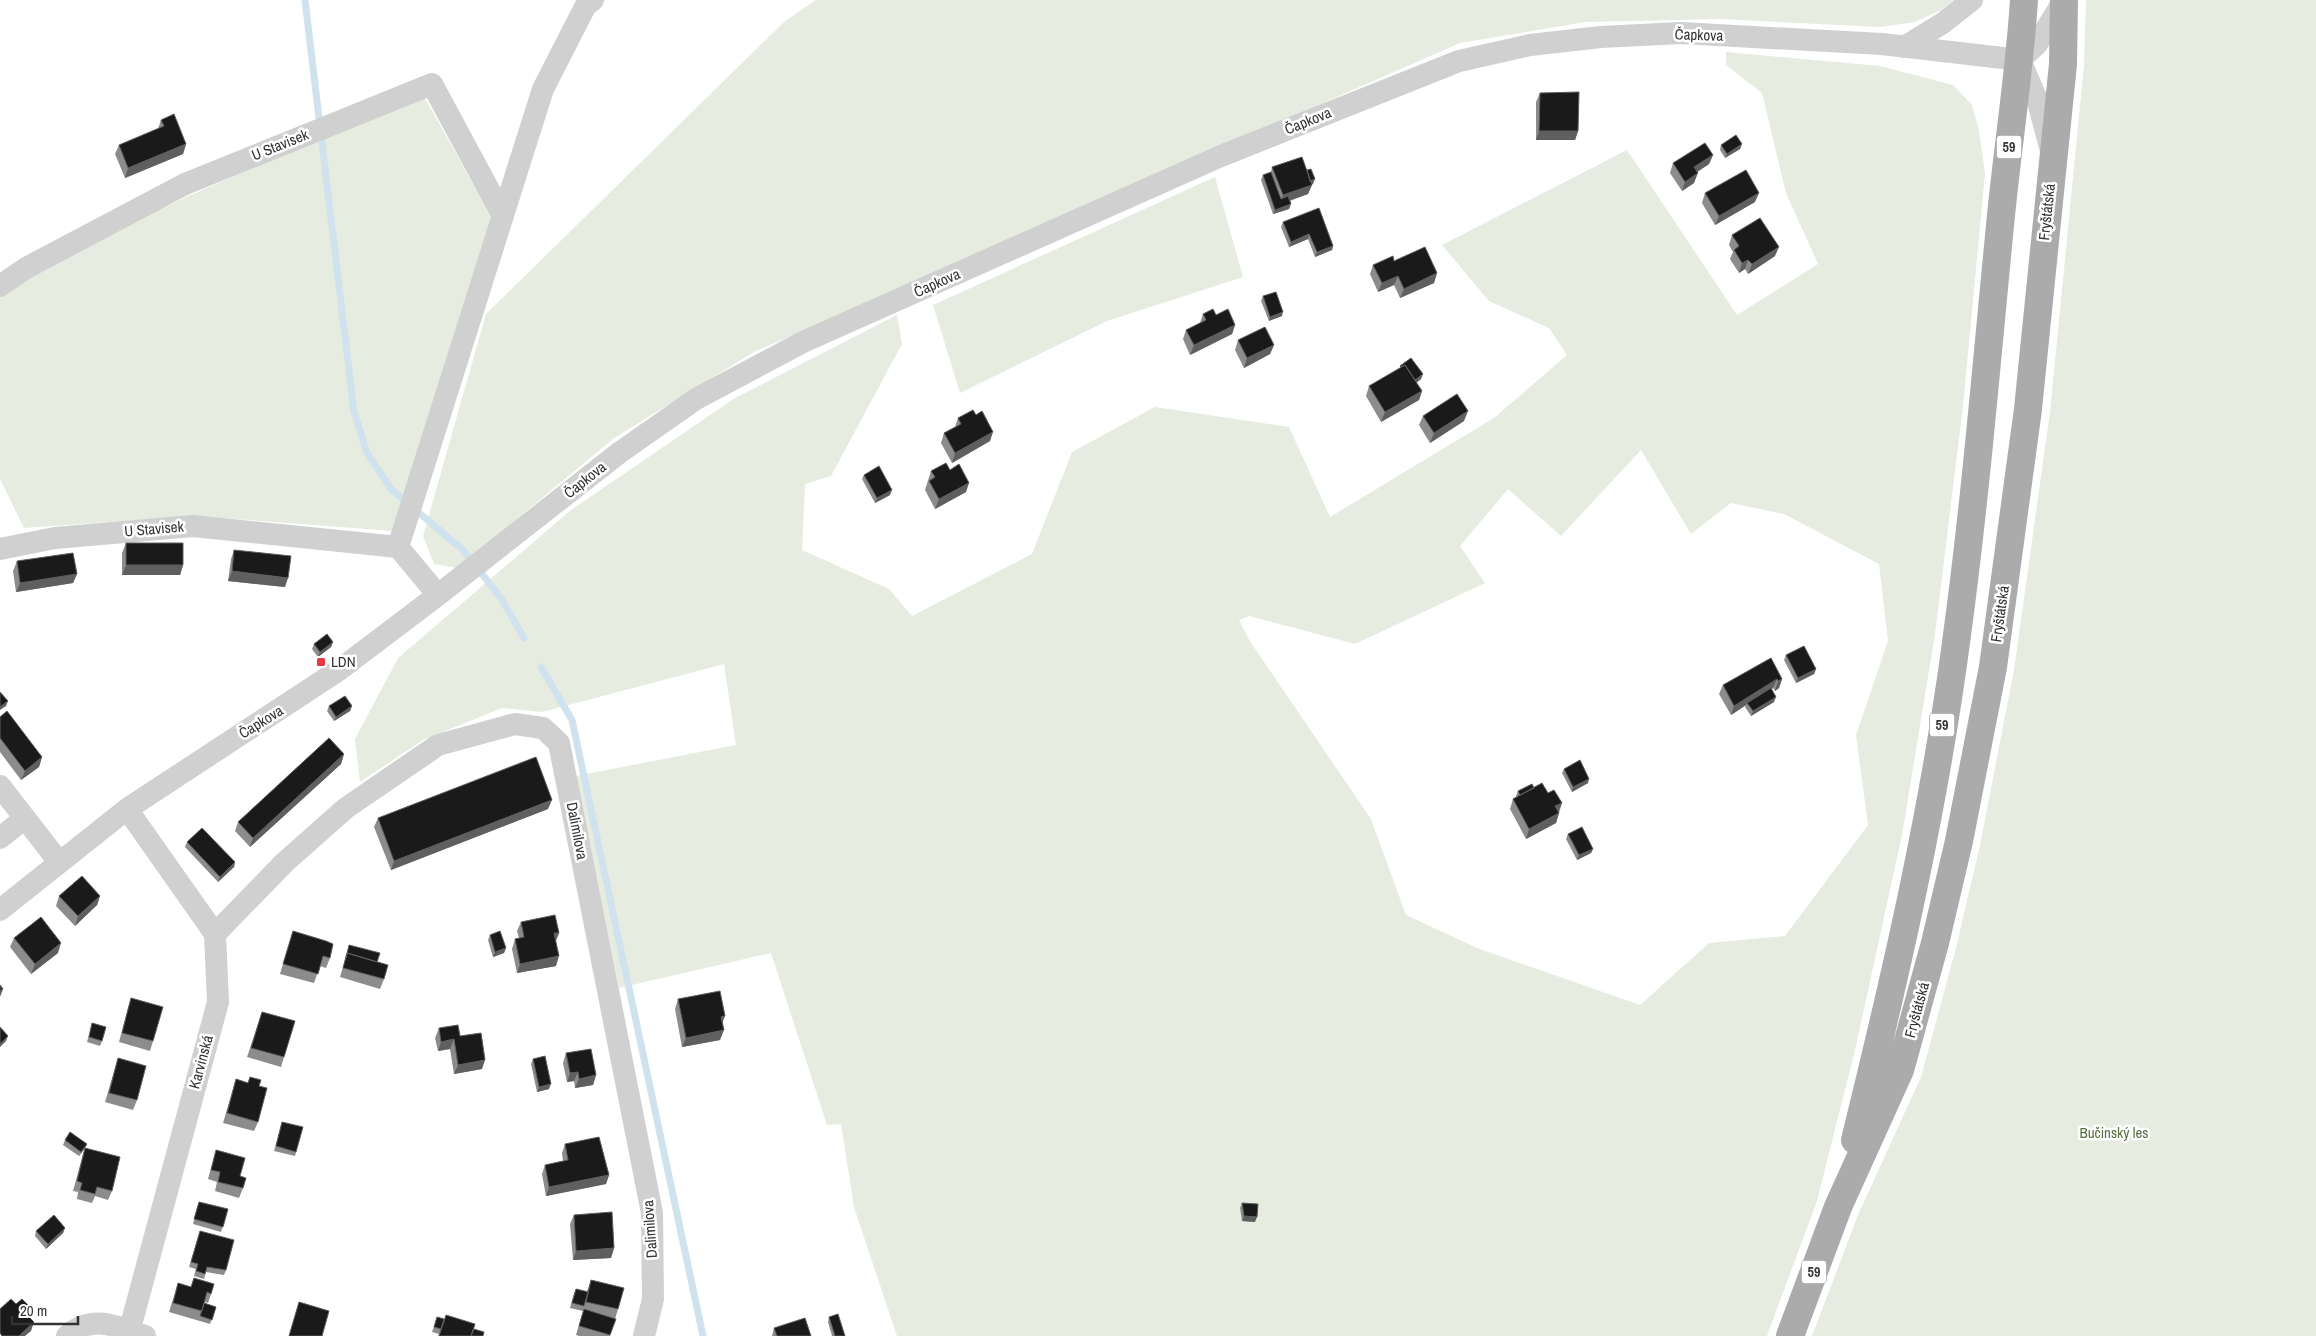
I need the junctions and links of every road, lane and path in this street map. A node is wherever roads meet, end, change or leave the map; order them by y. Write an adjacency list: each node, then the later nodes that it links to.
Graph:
1 (594, 0): 8 (street)
2 (1972, 0): 5 (street)
3 (2024, 0): 6 (main road, Fryštátská / 59)
4 (2064, 0): 6 (street); 7 (main road, Fryštátská / 59)
5 (1904, 47): 6 (street, Čapkova); 12 (street, Čapkova)
6 (2020, 60): 7 (street); 20 (main road, Fryštátská / 59)
7 (2053, 158): 20 (main road, Fryštátská / 59)
8 (503, 216): 9 (street, U Stavisek); 10 (street)
9 (0, 286)
10 (398, 547): 11 (street, U Stavisek); 12 (street)
11 (0, 549)
12 (438, 595): 14 (street, Čapkova)
13 (0, 786): 15 (street)
14 (127, 809): 17 (street, Čapkova); 19 (street)
15 (25, 818): 16 (street); 17 (street)
16 (0, 838)
17 (59, 862): 18 (street, Čapkova)
18 (0, 910)
19 (216, 934): 21 (street, Karvinská); 23 (street, Dalimilova)
20 (1838, 1207): 24 (main road, Fryštátská / 59)
21 (134, 1334): 22 (street)
22 (68, 1336)
23 (644, 1336)
24 (1790, 1336)

